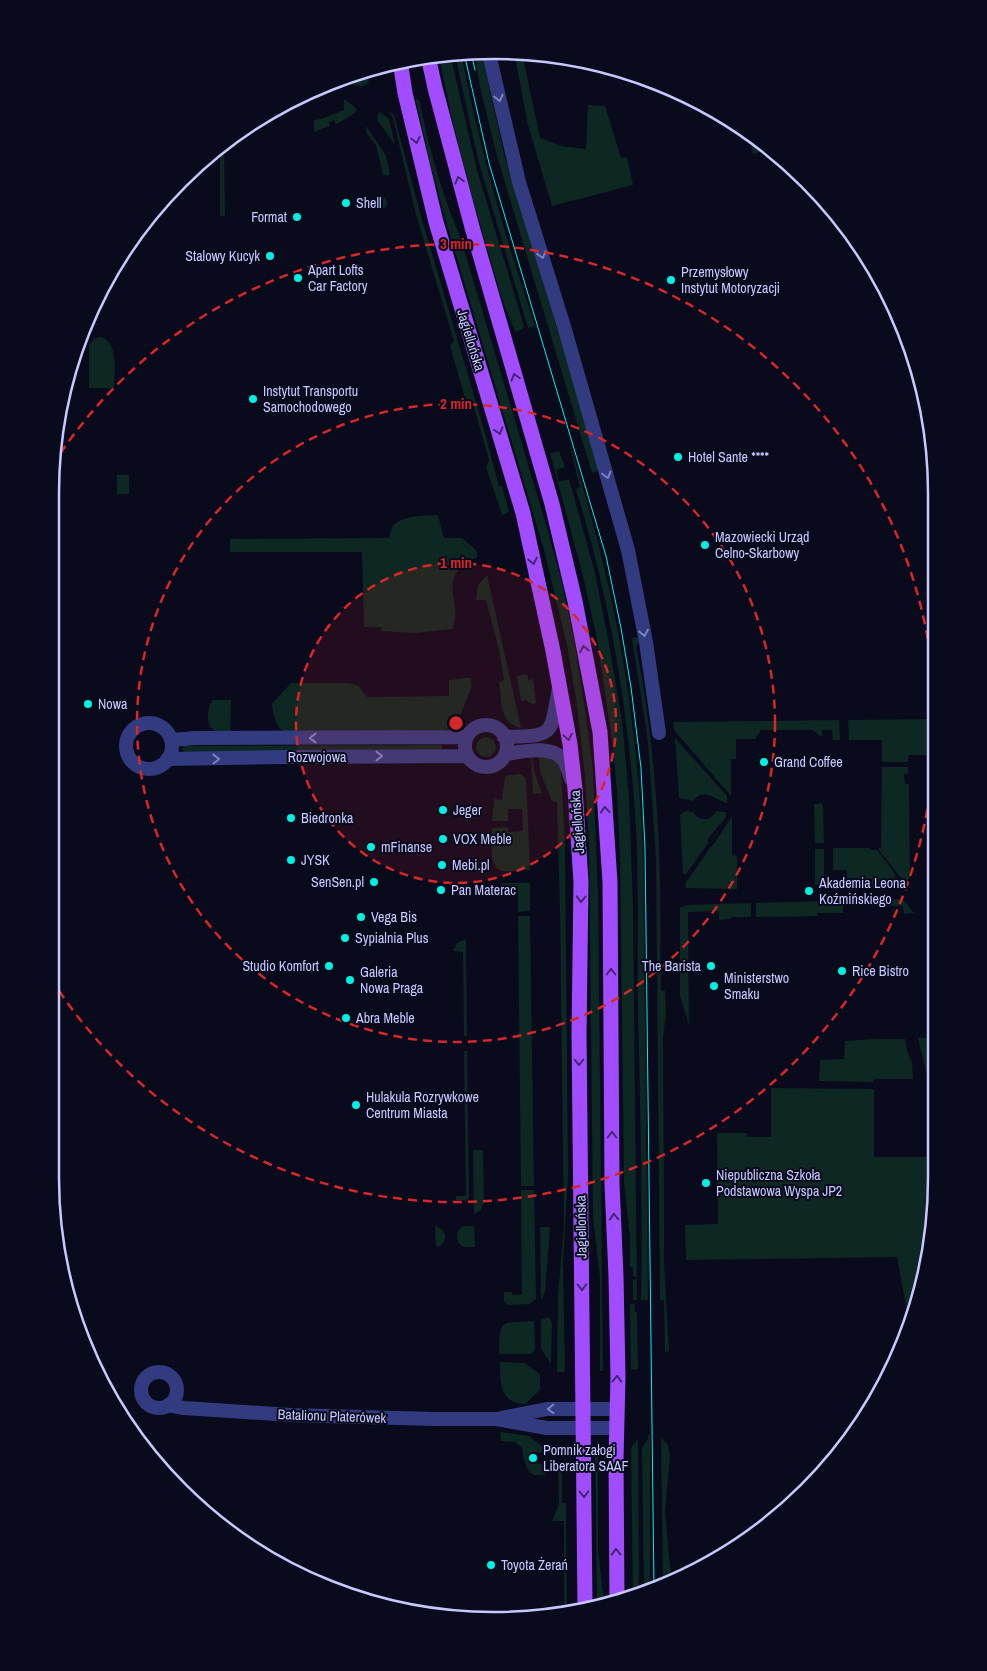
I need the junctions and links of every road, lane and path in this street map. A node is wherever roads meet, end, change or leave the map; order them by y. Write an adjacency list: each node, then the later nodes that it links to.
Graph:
1 (490, 59): 5 (street, one-way to 5)
2 (429, 63): 15 (main road, Jagiellońska, one-way to 2)
3 (401, 69): 4 (main road, Jagiellońska, one-way to 4)
4 (559, 685): 7 (street); 12 (main road, Jagiellońska, one-way to 12)
5 (659, 734)
6 (467, 737): 7 (street, Rozwojowa); 8 (street, Rozwojowa, one-way to 8); 10 (street)
7 (504, 737): 9 (street)
8 (171, 740): 11 (street); 11 (street)
9 (505, 754): 10 (street, Rozwojowa); 12 (street, Rozwojowa)
10 (467, 756): 11 (street, Rozwojowa, one-way to 10)
11 (168, 759)
12 (575, 789): 14 (main road, Jagiellońska, one-way to 14)
13 (168, 1405): 16 (street, Batalionu Platerówek)
14 (583, 1409): 15 (street, Batalionu Platerówek); 16 (street, Batalionu Platerówek, one-way to 16); 17 (main road, Jagiellońska)
15 (617, 1409): 18 (main road, Jagiellońska)
16 (496, 1419): 17 (street, Batalionu Platerówek)
17 (583, 1428): 18 (street, Batalionu Platerówek); 20 (main road, Jagiellońska, one-way to 20)
18 (616, 1428): 19 (main road, Jagiellońska, one-way to 18)
19 (617, 1594)
20 (585, 1602)

